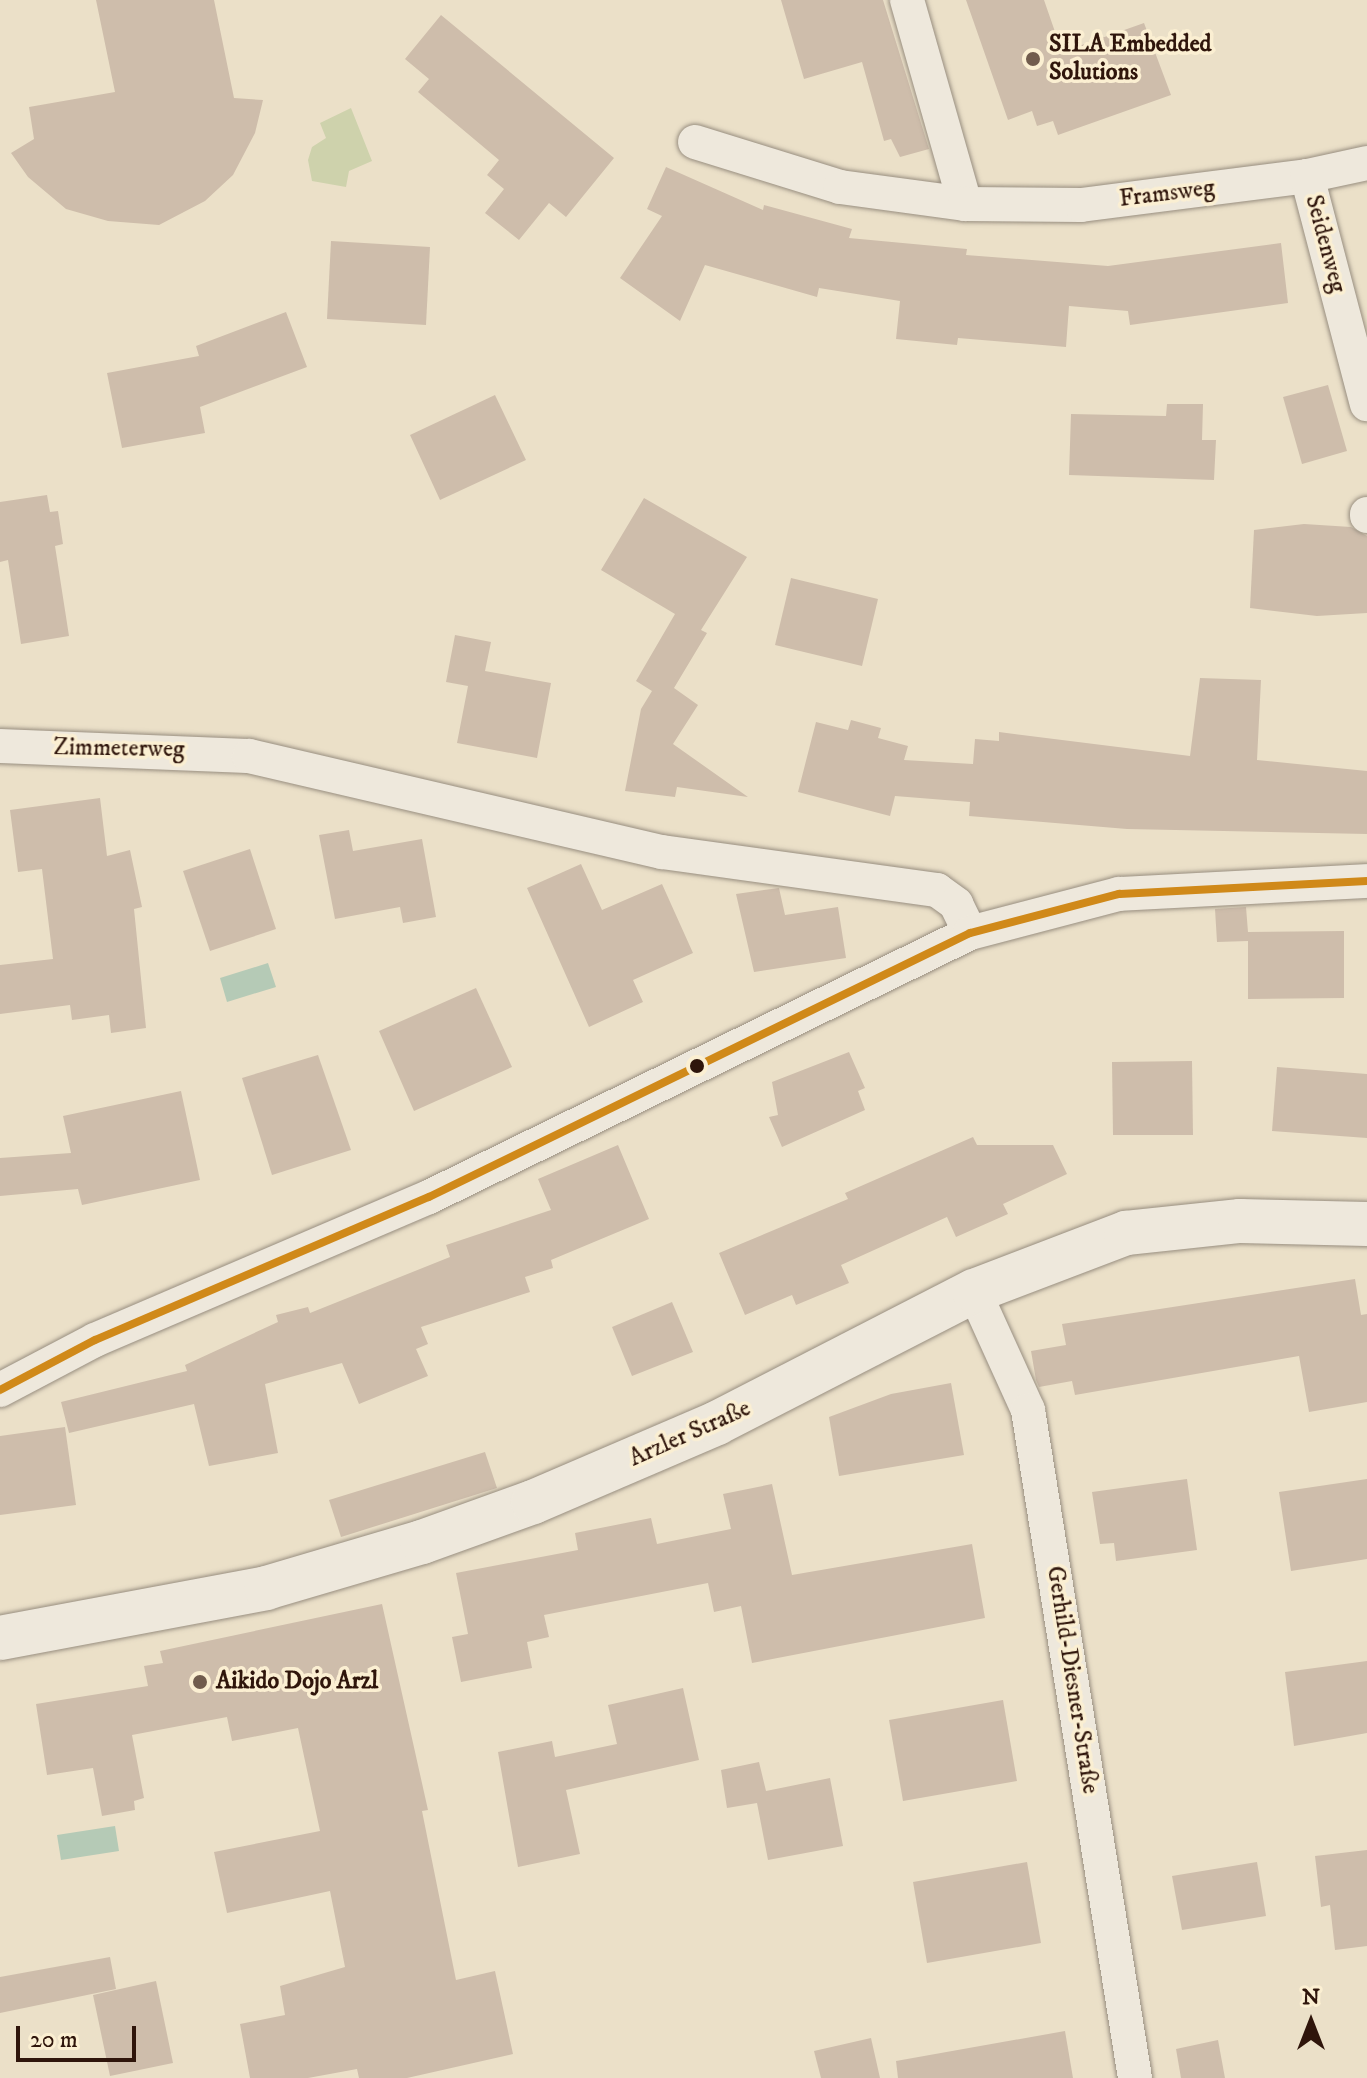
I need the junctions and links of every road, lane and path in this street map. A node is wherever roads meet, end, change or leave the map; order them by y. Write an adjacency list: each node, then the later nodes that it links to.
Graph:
1 (907, 0): 5 (street)
2 (695, 142): 5 (street, Framsweg)
3 (1367, 163): 4 (street, Framsweg)
4 (1307, 176): 5 (street, Framsweg); 6 (street, Seidenweg)
5 (965, 204)
6 (1367, 404)
7 (0, 746): 9 (street, Zimmeterweg)
8 (1367, 881): 9 (street)
9 (970, 933): 12 (street)
10 (1367, 1224): 11 (main road, Arzler Straße)
11 (974, 1291): 13 (main road, Arzler Straße); 14 (street, Gerhild-Diesner-Straße)
12 (0, 1390)
13 (0, 1638)
14 (1135, 2078)

